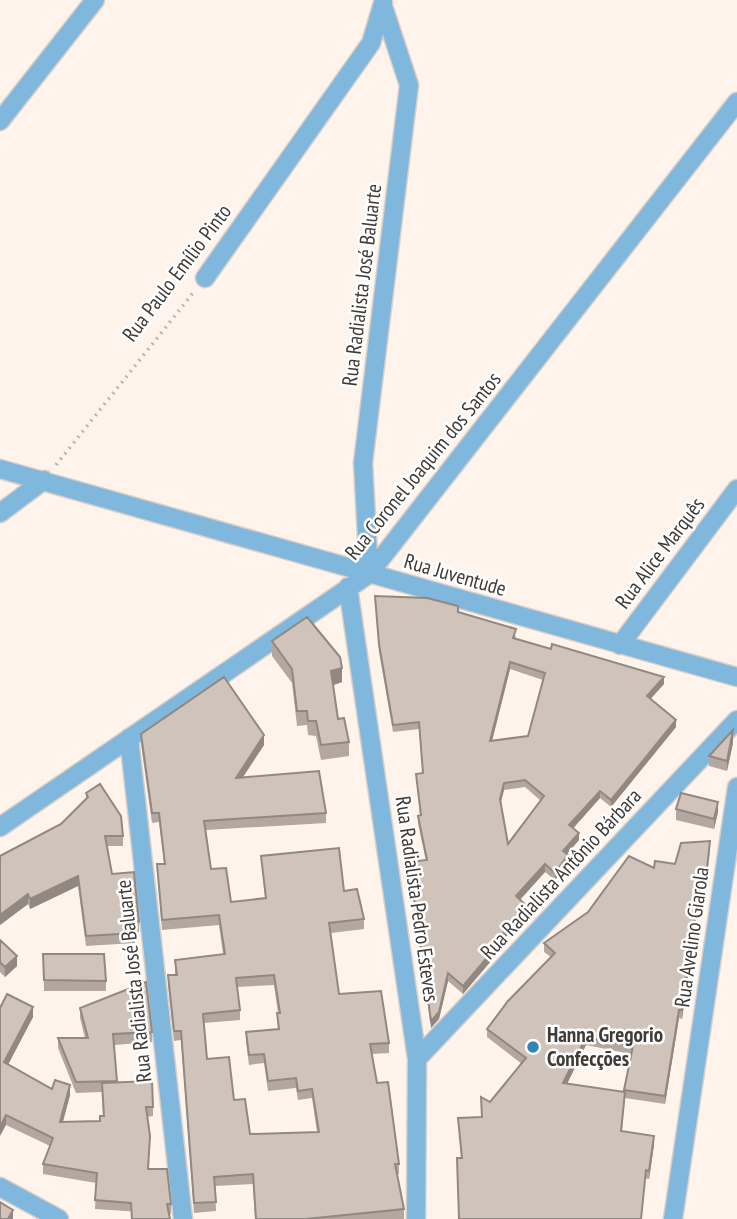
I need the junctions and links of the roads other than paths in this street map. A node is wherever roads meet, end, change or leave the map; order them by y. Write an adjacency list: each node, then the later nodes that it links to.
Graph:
1 (92, 1): 5 (street)
2 (384, 3): 3 (street, Rua Radialista José Baluarte); 11 (street, Rua Radialista José Baluarte)
3 (371, 43): 6 (street, Rua Paulo Emílio Pinto)
4 (737, 102): 11 (street, Rua Coronel Joaquim dos Santos)
5 (0, 121)
6 (205, 278)
7 (0, 469): 8 (street, Rua Juventude)
8 (44, 480): 10 (street); 11 (street, Rua Juventude)
9 (737, 489): 13 (street, Rua Alice Marquês)
10 (0, 513)
11 (369, 574): 12 (street, Rua Coronel Joaquim dos Santos); 13 (street, Rua Juventude)
12 (348, 587): 16 (street, Rua Coronel Joaquim dos Santos); 19 (street, Rua Radialista Pedro Esteves)
13 (620, 645): 14 (street, Rua Juventude)
14 (737, 677)
15 (737, 720): 19 (street, Rua Radialista Antônio Bárbara)
16 (129, 738): 18 (street, Rua Coronel Joaquim dos Santos); 22 (street, Rua Radialista José Baluarte)
17 (737, 787): 24 (street, Rua Avelino Giarola)
18 (0, 827)
19 (417, 1059): 23 (street, Rua Radialista Pedro Esteves)
20 (0, 1187): 21 (street)
21 (60, 1219)
22 (183, 1219)
23 (416, 1219)
24 (673, 1219)

